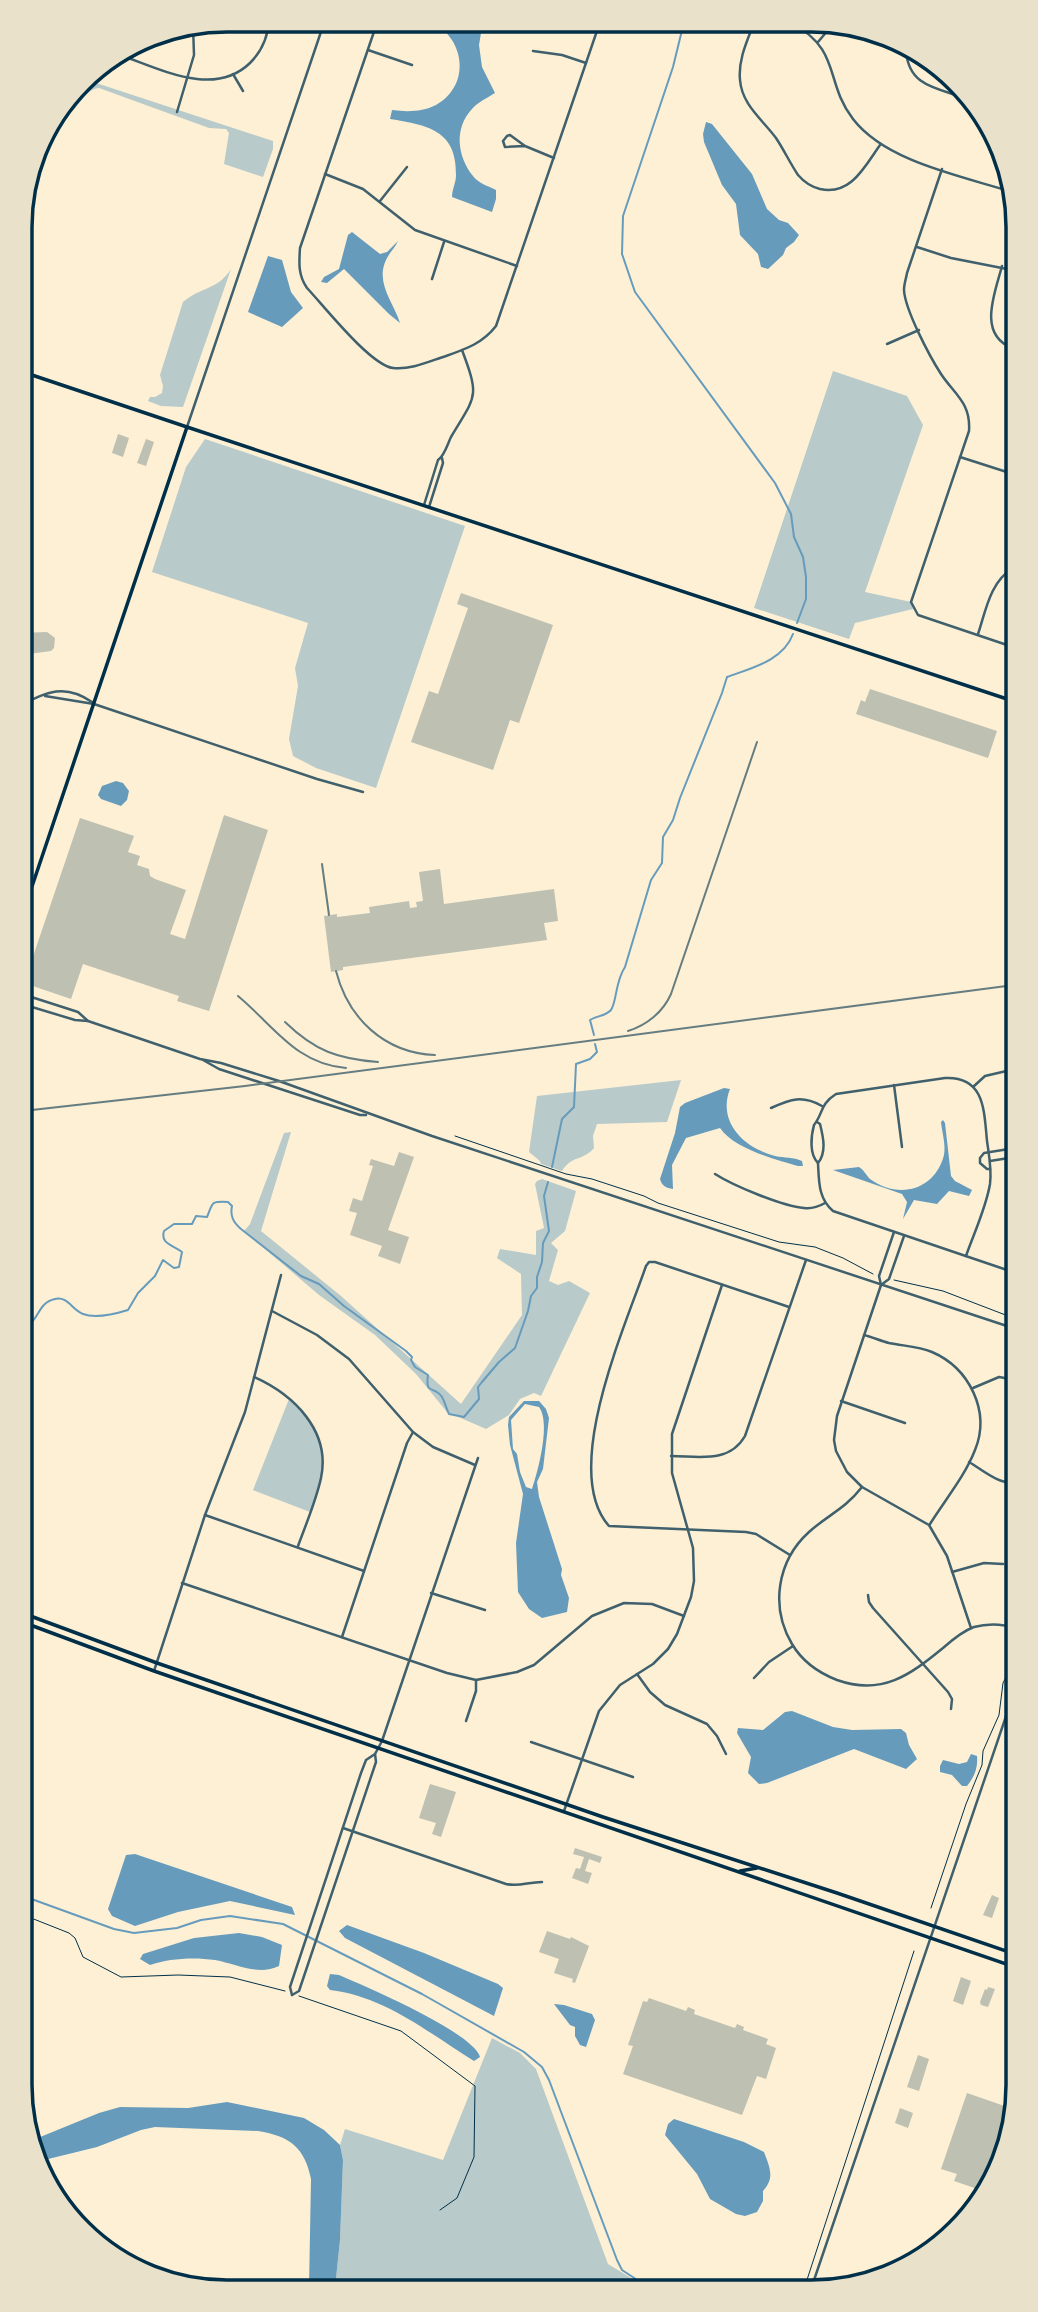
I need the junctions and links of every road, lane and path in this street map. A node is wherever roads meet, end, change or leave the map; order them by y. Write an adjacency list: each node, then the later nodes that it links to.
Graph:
1 (267, 32): 16 (street)
2 (321, 32): 40 (street)
3 (373, 32): 10 (street)
4 (597, 32): 14 (street)
5 (751, 32): 21 (street)
6 (804, 32): 9 (street)
7 (826, 33): 9 (street)
8 (193, 34): 17 (street)
9 (818, 42): 21 (street)
10 (368, 50): 15 (street); 26 (street)
11 (533, 51): 14 (street)
12 (907, 57): 19 (street)
13 (129, 58): 17 (street)
14 (586, 63): 23 (street)
15 (412, 65)
16 (233, 74): 17 (street); 18 (street)
17 (188, 78): 20 (street)
18 (243, 91)
19 (952, 92)
20 (177, 112)
21 (880, 144): 25 (street)
22 (525, 146): 22 (street); 23 (street)
23 (554, 158): 31 (street)
24 (407, 167): 28 (street)
25 (942, 169): 27 (street); 30 (street)
26 (325, 174): 28 (street); 38 (street)
27 (1003, 189)
28 (380, 201): 29 (street)
29 (444, 242): 31 (street); 34 (street)
30 (915, 247): 32 (street); 35 (street)
31 (517, 266): 38 (street)
32 (1002, 266): 33 (street); 37 (street)
33 (1006, 268)
34 (432, 279)
35 (919, 330): 36 (street); 41 (street)
36 (887, 344)
37 (1006, 344)
38 (462, 350): 43 (street)
39 (32, 375): 40 (main road)
40 (187, 427): 43 (main road); 50 (main road)
41 (960, 457): 42 (street); 45 (street)
42 (1006, 472)
43 (426, 506): 48 (main road)
44 (1006, 572): 45 (street)
45 (978, 635): 46 (street)
46 (1006, 645)
47 (44, 695): 49 (street); 50 (street); 50 (street)
48 (1006, 699)
49 (32, 700)
50 (94, 704): 51 (street); 52 (main road)
51 (363, 792)
52 (32, 887)
53 (32, 997): 55 (street)
54 (32, 1007): 55 (street)
55 (88, 1021): 75 (street)
56 (1006, 1071): 58 (street)
57 (894, 1085): 58 (street); 59 (street); 63 (street)
58 (974, 1087): 65 (street)
59 (822, 1106): 60 (street); 61 (street)
60 (771, 1108)
61 (817, 1122): 68 (street); 68 (street)
62 (454, 1136): 77 (path)
63 (902, 1147)
64 (1006, 1149): 65 (street)
65 (989, 1151): 67 (street); 69 (street)
66 (1006, 1158): 67 (street)
67 (990, 1161): 69 (street)
68 (818, 1163): 71 (street)
69 (990, 1169): 74 (street)
70 (715, 1174): 71 (street)
71 (825, 1203): 72 (street)
72 (894, 1232): 73 (street); 81 (street)
73 (904, 1236): 74 (street); 81 (street)
74 (966, 1256): 76 (street)
75 (806, 1260): 81 (street); 82 (street)
76 (1006, 1270)
77 (875, 1274)
78 (281, 1275): 83 (street)
79 (893, 1280): 84 (path)
80 (722, 1285): 82 (street); 93 (street); 101 (street)
81 (881, 1285): 85 (street); 86 (street)
82 (789, 1307): 93 (street)
83 (272, 1311): 87 (street); 92 (street)
84 (1006, 1314)
85 (1006, 1326)
86 (864, 1335): 89 (street); 90 (street)
87 (254, 1377): 99 (street); 102 (street)
88 (1006, 1378): 89 (street)
89 (973, 1388): 95 (street)
90 (841, 1401): 91 (street); 98 (street)
91 (905, 1423)
92 (413, 1432): 96 (street); 105 (street)
93 (671, 1456): 101 (street)
94 (478, 1458): 96 (street)
95 (969, 1462): 97 (street); 100 (street)
96 (475, 1465): 108 (street)
97 (1006, 1484)
98 (862, 1487): 100 (street); 103 (street)
99 (205, 1515): 102 (street); 107 (street)
100 (929, 1525): 106 (street)
101 (689, 1531): 103 (street); 111 (street)
102 (298, 1546): 105 (street)
103 (790, 1555): 117 (street)
104 (1003, 1564): 106 (street)
105 (364, 1571): 116 (street)
106 (952, 1572): 115 (street)
107 (182, 1583): 116 (street); 119 (street)
108 (432, 1592): 110 (street); 118 (street)
109 (868, 1595): 120 (street)
110 (485, 1610)
111 (684, 1616): 122 (street); 125 (street)
112 (32, 1617): 119 (main road)
113 (32, 1626): 121 (main road)
114 (1006, 1626): 115 (street)
115 (971, 1628): 120 (street)
116 (342, 1638): 118 (street)
117 (793, 1646): 120 (street); 124 (street)
118 (409, 1660): 125 (street); 129 (street)
119 (157, 1663): 121 (street); 129 (main road)
120 (924, 1664): 126 (street)
121 (154, 1671): 131 (main road)
122 (637, 1674): 133 (street); 134 (street)
123 (1006, 1677): 145 (path)
124 (754, 1678)
125 (476, 1679): 128 (street)
126 (951, 1709)
127 (1006, 1716): 147 (street)
128 (466, 1721)
129 (382, 1741): 131 (street); 136 (main road)
130 (531, 1742): 134 (street)
131 (377, 1749): 132 (street); 137 (main road)
132 (375, 1754): 138 (street); 139 (street)
133 (726, 1754)
134 (582, 1759): 135 (street); 136 (street)
135 (633, 1777)
136 (566, 1805): 137 (street); 140 (main road)
137 (563, 1813): 141 (main road)
138 (343, 1828): 139 (street); 143 (street)
139 (353, 1831): 142 (street); 144 (street)
140 (759, 1867): 141 (main road); 147 (main road)
141 (740, 1871): 148 (main road)
142 (542, 1882)
143 (321, 1898): 144 (street); 152 (street)
144 (329, 1900): 152 (street)
145 (931, 1908)
146 (32, 1918): 152 (path)
147 (934, 1927): 148 (street); 150 (main road)
148 (930, 1938): 151 (main road); 155 (street)
149 (914, 1951): 154 (path)
150 (1006, 1951)
151 (1006, 1964)
152 (293, 1994): 153 (path)
153 (440, 2210)
154 (807, 2281)
155 (814, 2281)

